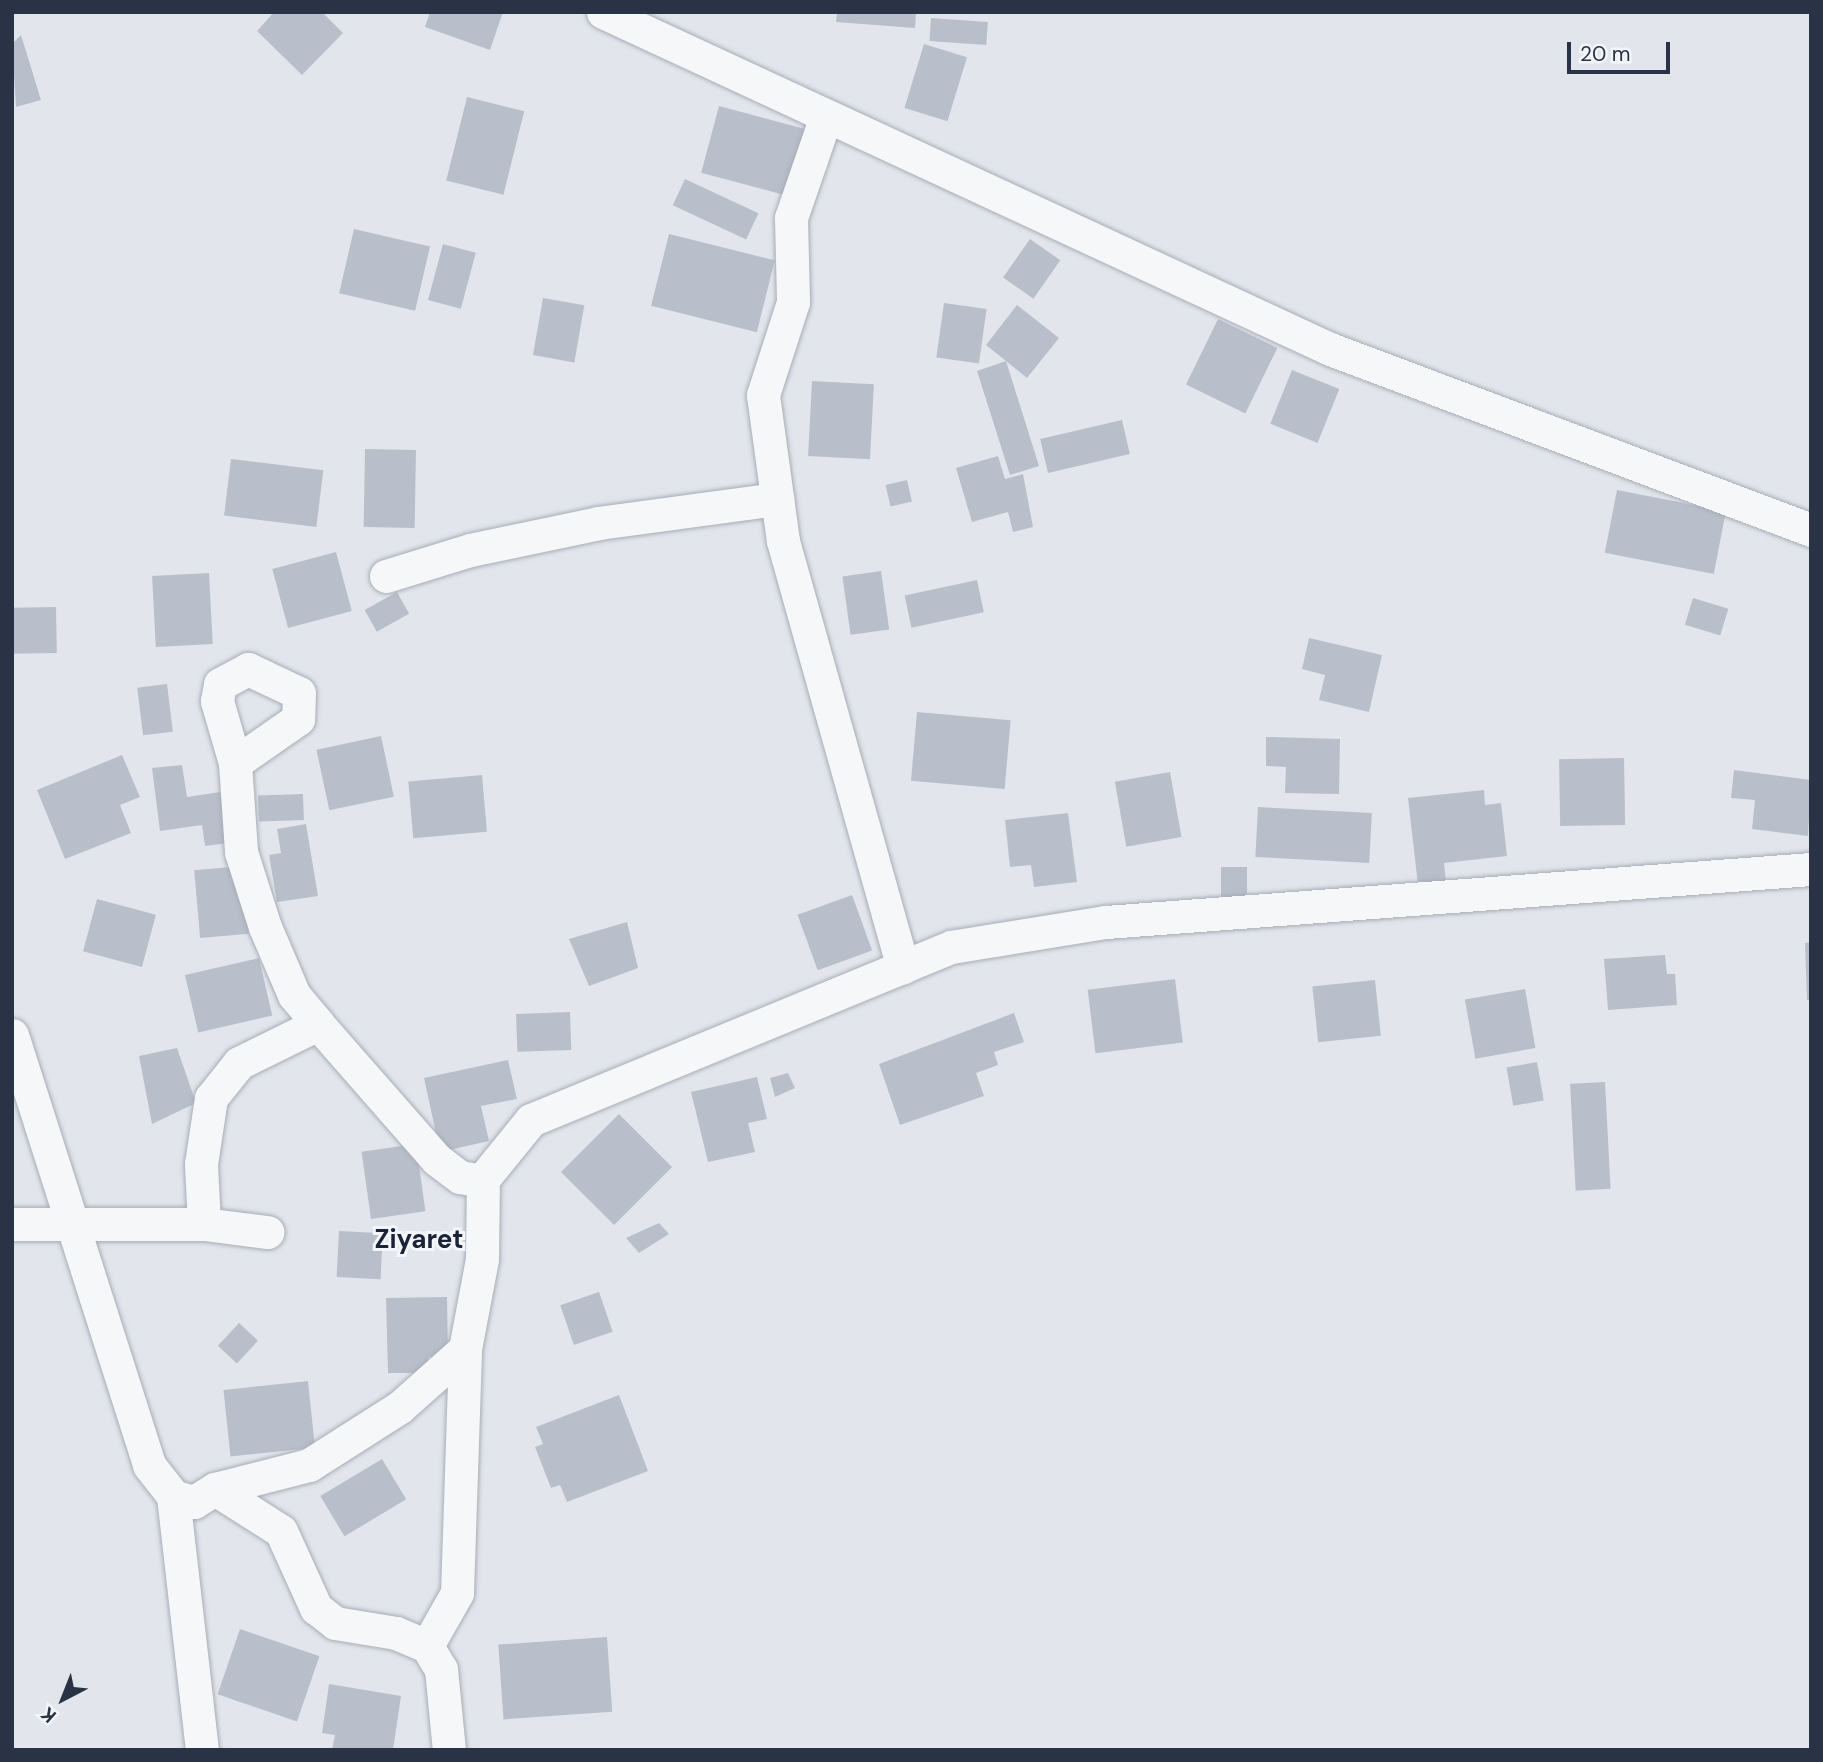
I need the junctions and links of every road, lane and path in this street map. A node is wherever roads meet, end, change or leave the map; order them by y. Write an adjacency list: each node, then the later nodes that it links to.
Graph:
1 (603, 12): 2 (street)
2 (825, 119): 3 (street); 4 (street)
3 (777, 499): 5 (street); 8 (street)
4 (1811, 530)
5 (386, 576)
6 (235, 763): 9 (street)
7 (1811, 869): 8 (street)
8 (902, 967): 11 (street)
9 (318, 1024): 11 (street); 13 (street)
10 (12, 1035): 14 (street)
11 (483, 1181): 16 (street)
12 (12, 1224): 14 (street)
13 (204, 1224): 14 (street); 15 (street)
14 (77, 1225): 18 (street)
15 (267, 1232)
16 (465, 1349): 17 (street); 19 (street)
17 (215, 1489): 18 (street); 19 (street)
18 (173, 1496): 20 (street)
19 (427, 1646): 21 (street)
20 (202, 1750)
21 (449, 1750)

